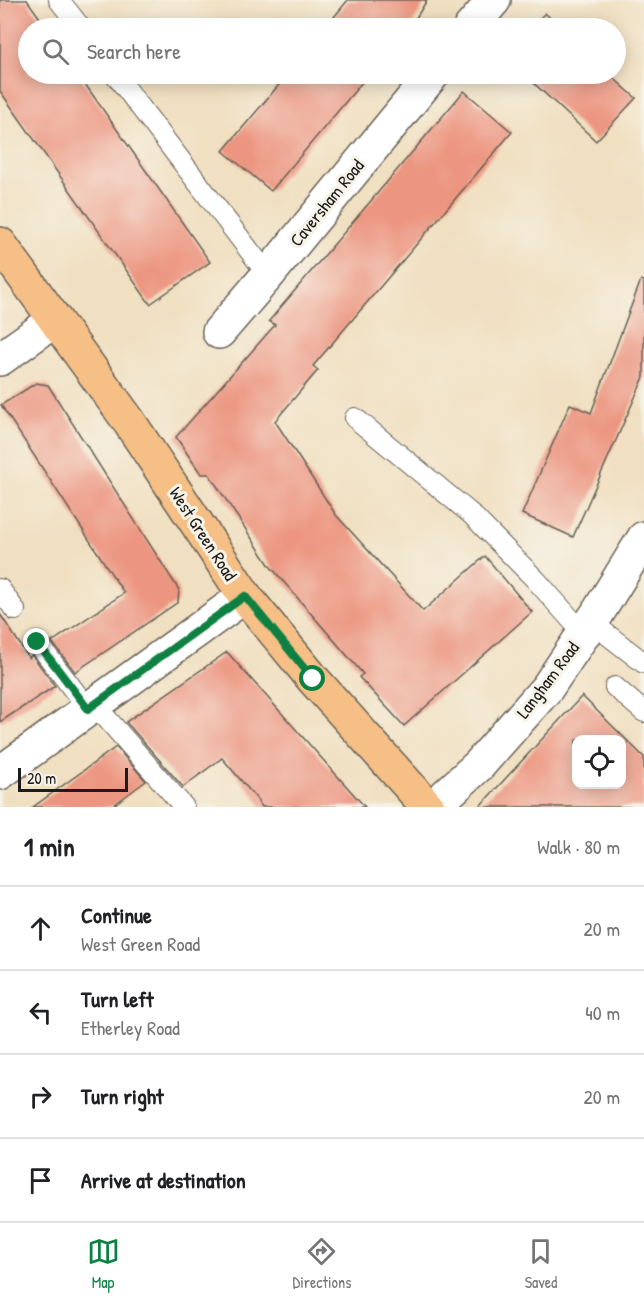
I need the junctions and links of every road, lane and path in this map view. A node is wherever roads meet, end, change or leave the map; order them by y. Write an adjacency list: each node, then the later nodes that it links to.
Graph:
1 (59, 0): 3 (lane)
2 (494, 0): 4 (street)
3 (73, 18)
4 (479, 18)
5 (123, 84): 8 (lane)
6 (426, 84): 8 (street, Caversham Road)
7 (0, 244): 9 (main road, West Green Road)
8 (268, 275): 10 (street, Caversham Road)
9 (55, 320): 11 (street); 15 (main road, West Green Road)
10 (219, 332)
11 (0, 358)
12 (355, 418): 17 (lane)
13 (644, 538): 17 (street, Langham Road)
14 (0, 589): 16 (lane)
15 (245, 596): 21 (street); 25 (main road, West Green Road)
16 (15, 610)
17 (587, 627): 19 (lane); 26 (street, Langham Road)
18 (37, 642): 21 (lane)
19 (644, 663)
20 (615, 687): 22 (lane)
21 (91, 707): 23 (street); 24 (lane)
22 (644, 712)
23 (0, 773)
24 (184, 807)
25 (428, 807)
26 (433, 807)

